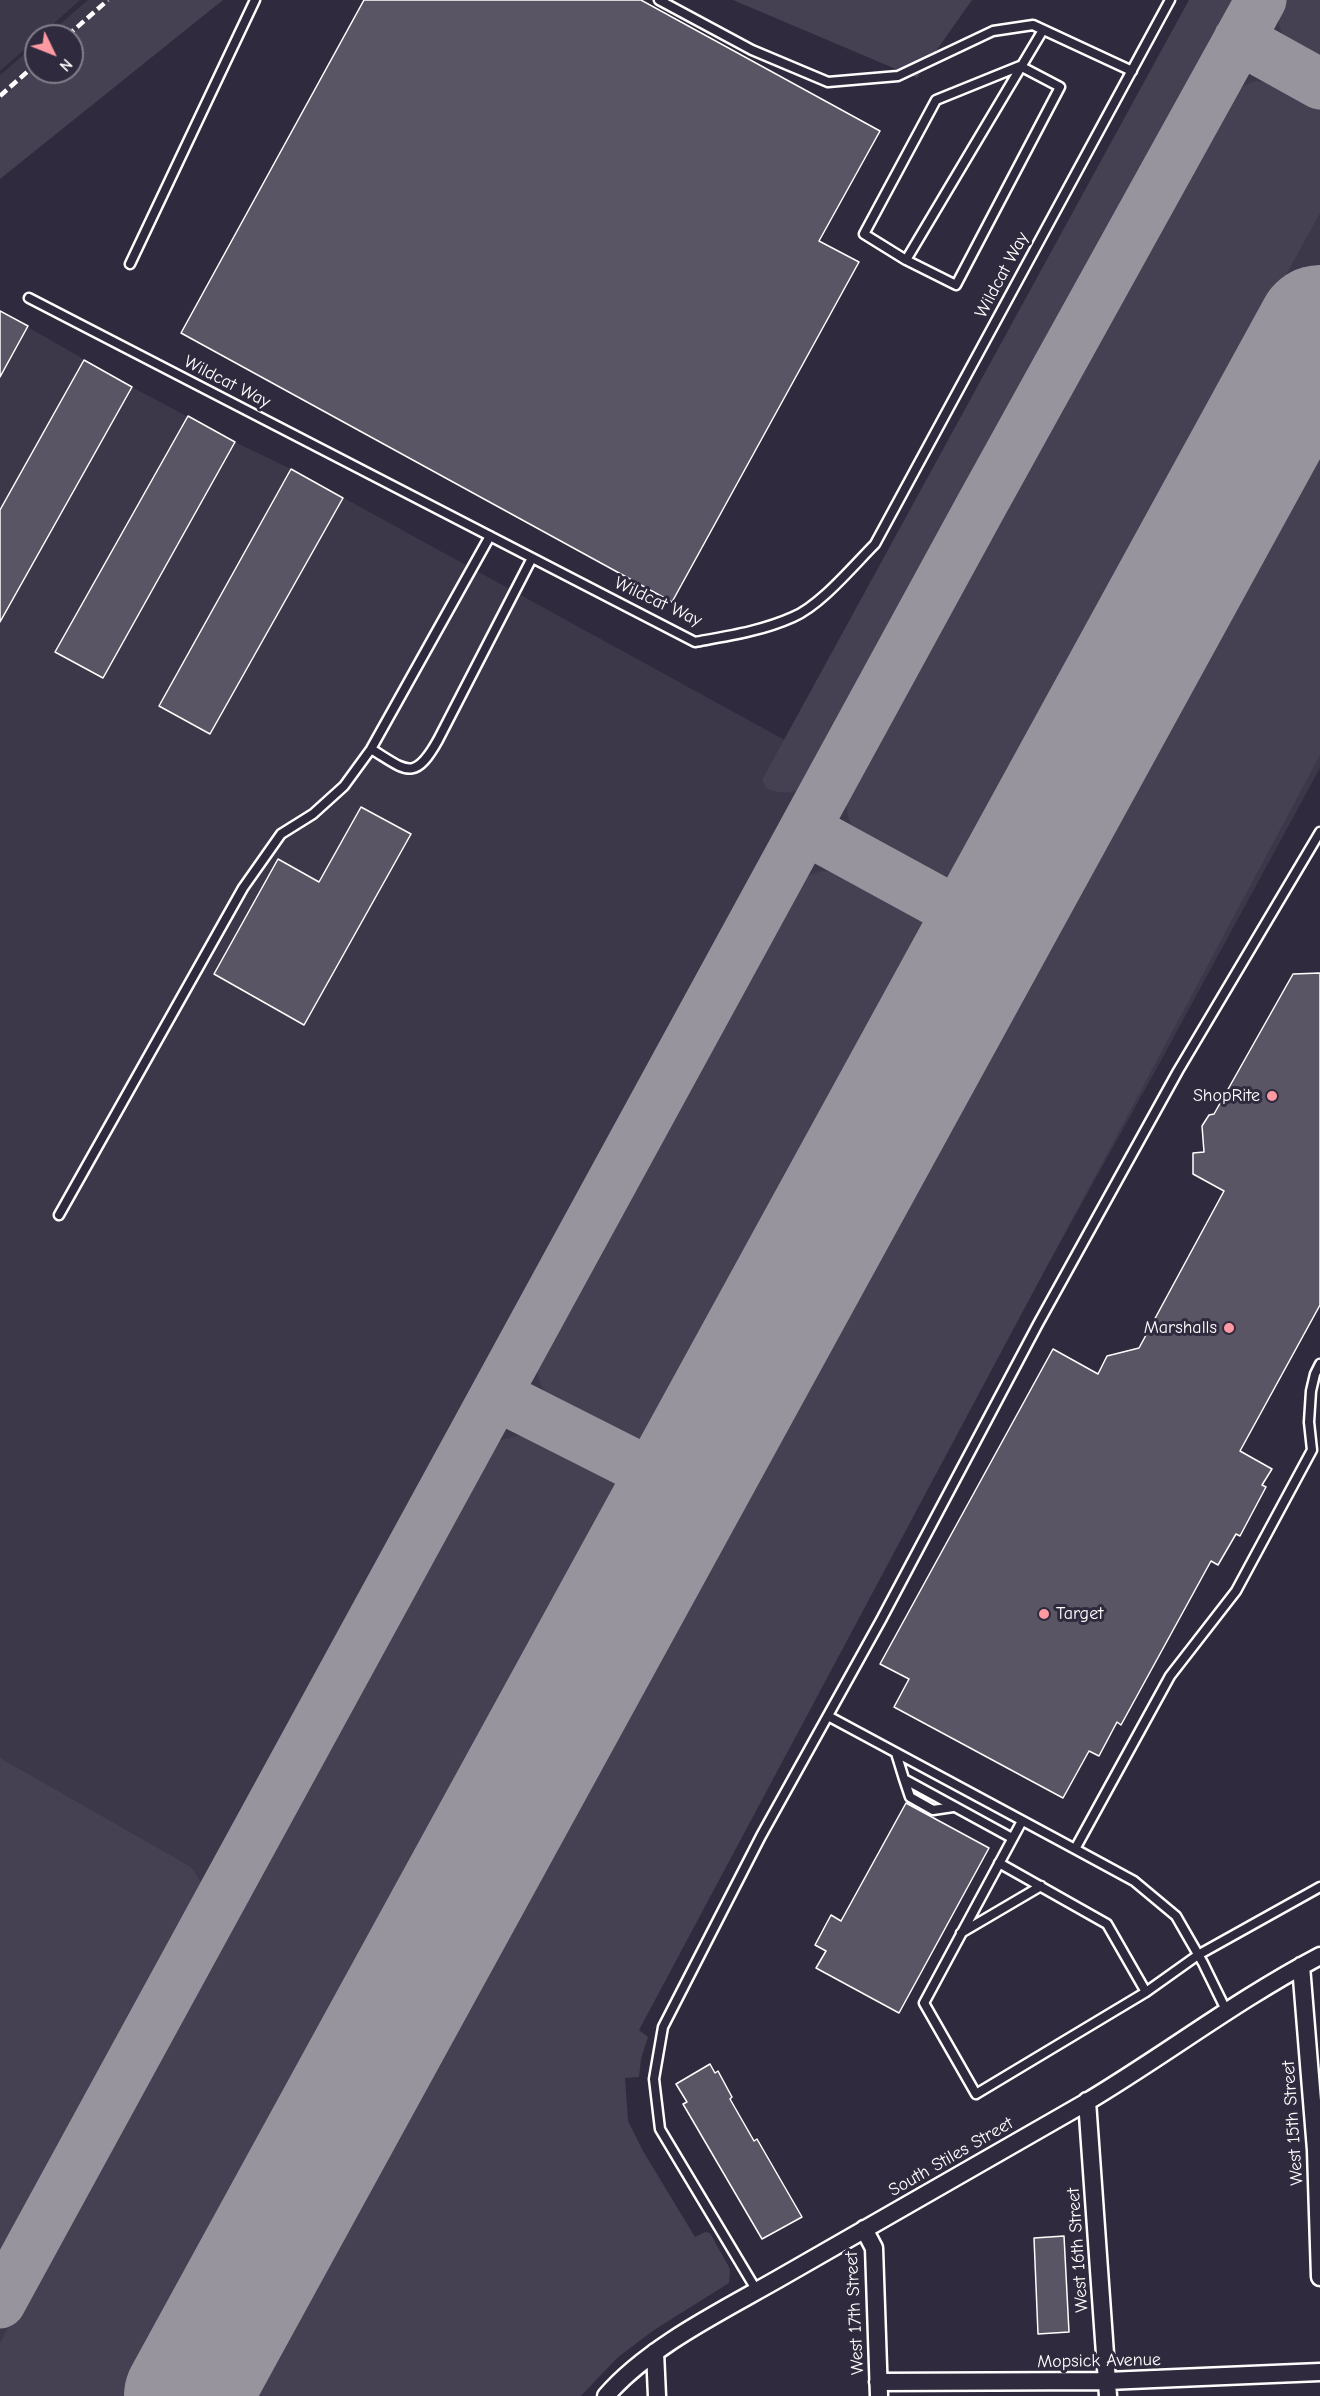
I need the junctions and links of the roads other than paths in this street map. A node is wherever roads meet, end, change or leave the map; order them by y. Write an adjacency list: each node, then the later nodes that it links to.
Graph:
1 (255, 0): 8 (lane)
2 (659, 0): 4 (lane)
3 (1170, 0): 6 (lane, Wildcat Way)
4 (1043, 30): 5 (lane); 6 (lane)
5 (1020, 66): 7 (lane); 7 (lane); 7 (lane)
6 (1132, 71): 11 (lane, Wildcat Way)
7 (906, 260)
8 (130, 264)
9 (29, 298): 10 (lane, Wildcat Way)
10 (490, 536): 11 (lane, Wildcat Way); 12 (lane)
11 (532, 558): 12 (lane)
12 (370, 749): 14 (lane)
13 (1320, 832): 16 (lane)
14 (59, 1215)
15 (1320, 1364): 20 (lane)
16 (828, 1716): 17 (lane); 34 (lane)
17 (896, 1753): 18 (lane); 19 (lane)
18 (1022, 1821): 19 (lane); 20 (lane)
19 (1012, 1838): 21 (lane)
20 (1076, 1849): 25 (lane)
21 (999, 1863): 22 (lane); 24 (lane)
22 (1041, 1886): 24 (lane); 28 (lane)
23 (1320, 1887): 25 (lane)
24 (961, 1934): 28 (lane)
25 (1198, 1955): 28 (lane); 29 (lane)
26 (1320, 1956): 27 (street, South Stiles Street)
27 (1301, 1966): 29 (street, South Stiles Street); 31 (street, West 15th Street)
28 (1146, 1992)
29 (1227, 2012): 30 (street, South Stiles Street)
30 (1087, 2102): 32 (street, South Stiles Street); 38 (street, West 16th Street)
31 (1318, 2150): 33 (street, West 15th Street)
32 (864, 2229): 34 (street, South Stiles Street); 37 (street, West 17th Street)
33 (1320, 2277)
34 (757, 2291): 35 (street, South Stiles Street)
35 (655, 2352): 39 (street, South Stiles Street); 40 (street)
36 (1320, 2372): 38 (street, Mopsick Avenue)
37 (878, 2389): 38 (street, Mopsick Avenue)
38 (1108, 2389)
39 (606, 2396)
40 (657, 2396)

